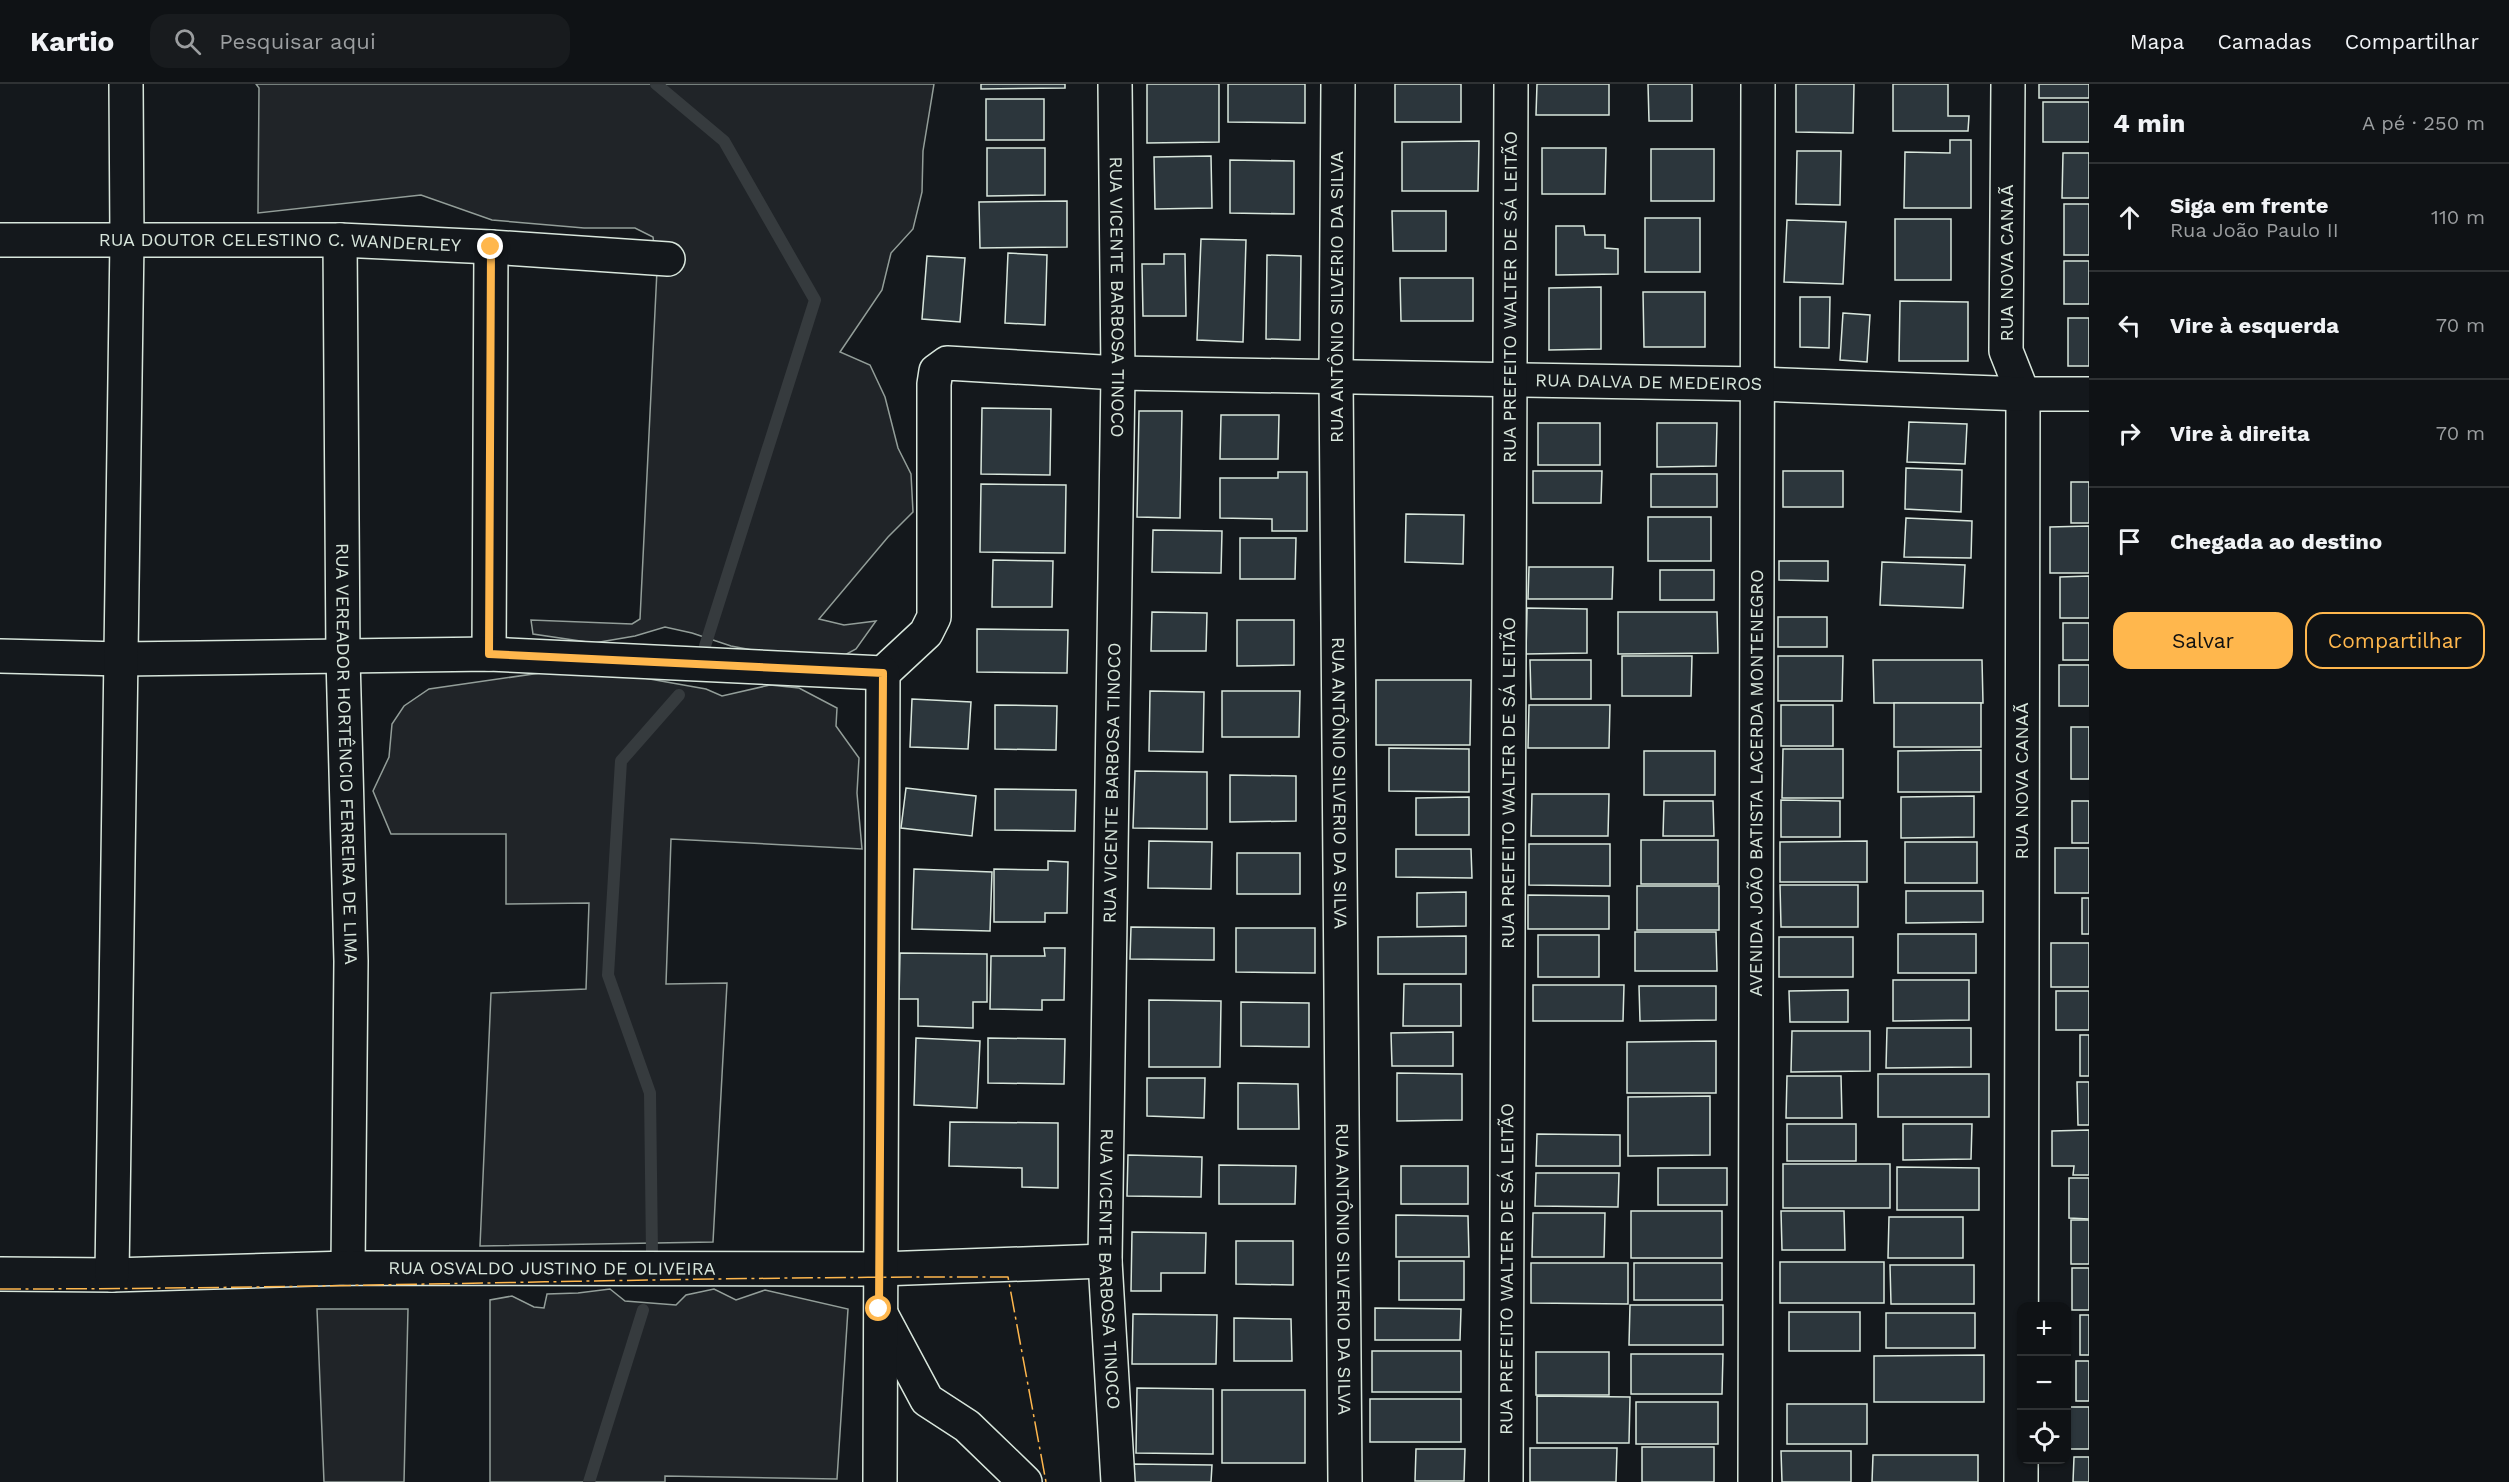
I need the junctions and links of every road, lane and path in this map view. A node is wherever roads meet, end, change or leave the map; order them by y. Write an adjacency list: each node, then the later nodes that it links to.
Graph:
1 (126, 84): 8 (street)
2 (1115, 84): 12 (street, RUA VICENTE BARBOSA TINOCO)
3 (1338, 84): 13 (street, RUA ANTÔNIO SILVERIO DA SILVA)
4 (1511, 84): 14 (street, RUA PREFEITO WALTER DE SÁ LEITÃO)
5 (1758, 84): 15 (street, AVENIDA JOÃO BATISTA LACERDA MONTENEGRO)
6 (2008, 84): 16 (street, RUA NOVA CANAÃ)
7 (0, 240): 8 (street, RUA DOUTOR CELESTINO C. WANDERLEY)
8 (127, 240): 9 (street, RUA DOUTOR CELESTINO C. WANDERLEY); 21 (street)
9 (340, 240): 10 (street, RUA DOUTOR CELESTINO C. WANDERLEY); 20 (street, RUA VEREADOR HORTÊNCIO FERREIRA DE LIMA)
10 (491, 247): 11 (street, RUA DOUTOR CELESTINO C. WANDERLEY); 18 (street)
11 (668, 259)
12 (1118, 373): 13 (street, RUA DALVA DE MEDEIROS); 22 (street, RUA DALVA DE MEDEIROS); 23 (street, RUA VICENTE BARBOSA TINOCO)
13 (1336, 377): 14 (street, RUA DALVA DE MEDEIROS); 32 (street, RUA ANTÔNIO SILVERIO DA SILVA)
14 (1510, 380): 15 (street, RUA DALVA DE MEDEIROS); 33 (street, RUA PREFEITO WALTER DE SÁ LEITÃO)
15 (1758, 384): 16 (street, RUA DALVA DE MEDEIROS); 34 (street, AVENIDA JOÃO BATISTA LACERDA MONTENEGRO)
16 (2023, 394): 17 (street, RUA DALVA DE MEDEIROS); 35 (street, RUA NOVA CANAÃ)
17 (2089, 394)
18 (489, 654): 20 (street); 22 (street)
19 (0, 656): 21 (street)
20 (343, 657): 21 (street); 24 (street, RUA VEREADOR HORTÊNCIO FERREIRA DE LIMA)
21 (122, 659): 27 (street)
22 (883, 673): 25 (street)
23 (1105, 1261): 25 (street, RUA OSVALDO JUSTINO DE OLIVEIRA); 31 (street, RUA VICENTE BARBOSA TINOCO)
24 (348, 1268): 25 (street, RUA OSVALDO JUSTINO DE OLIVEIRA); 27 (street, RUA OSVALDO JUSTINO DE OLIVEIRA)
25 (880, 1269): 28 (street)
26 (0, 1274): 27 (street, RUA OSVALDO JUSTINO DE OLIVEIRA)
27 (112, 1275)
28 (879, 1309): 29 (street); 30 (street)
29 (880, 1482)
30 (1025, 1482)
31 (1118, 1482)
32 (1345, 1482)
33 (1506, 1482)
34 (1755, 1482)
35 (2021, 1482)

